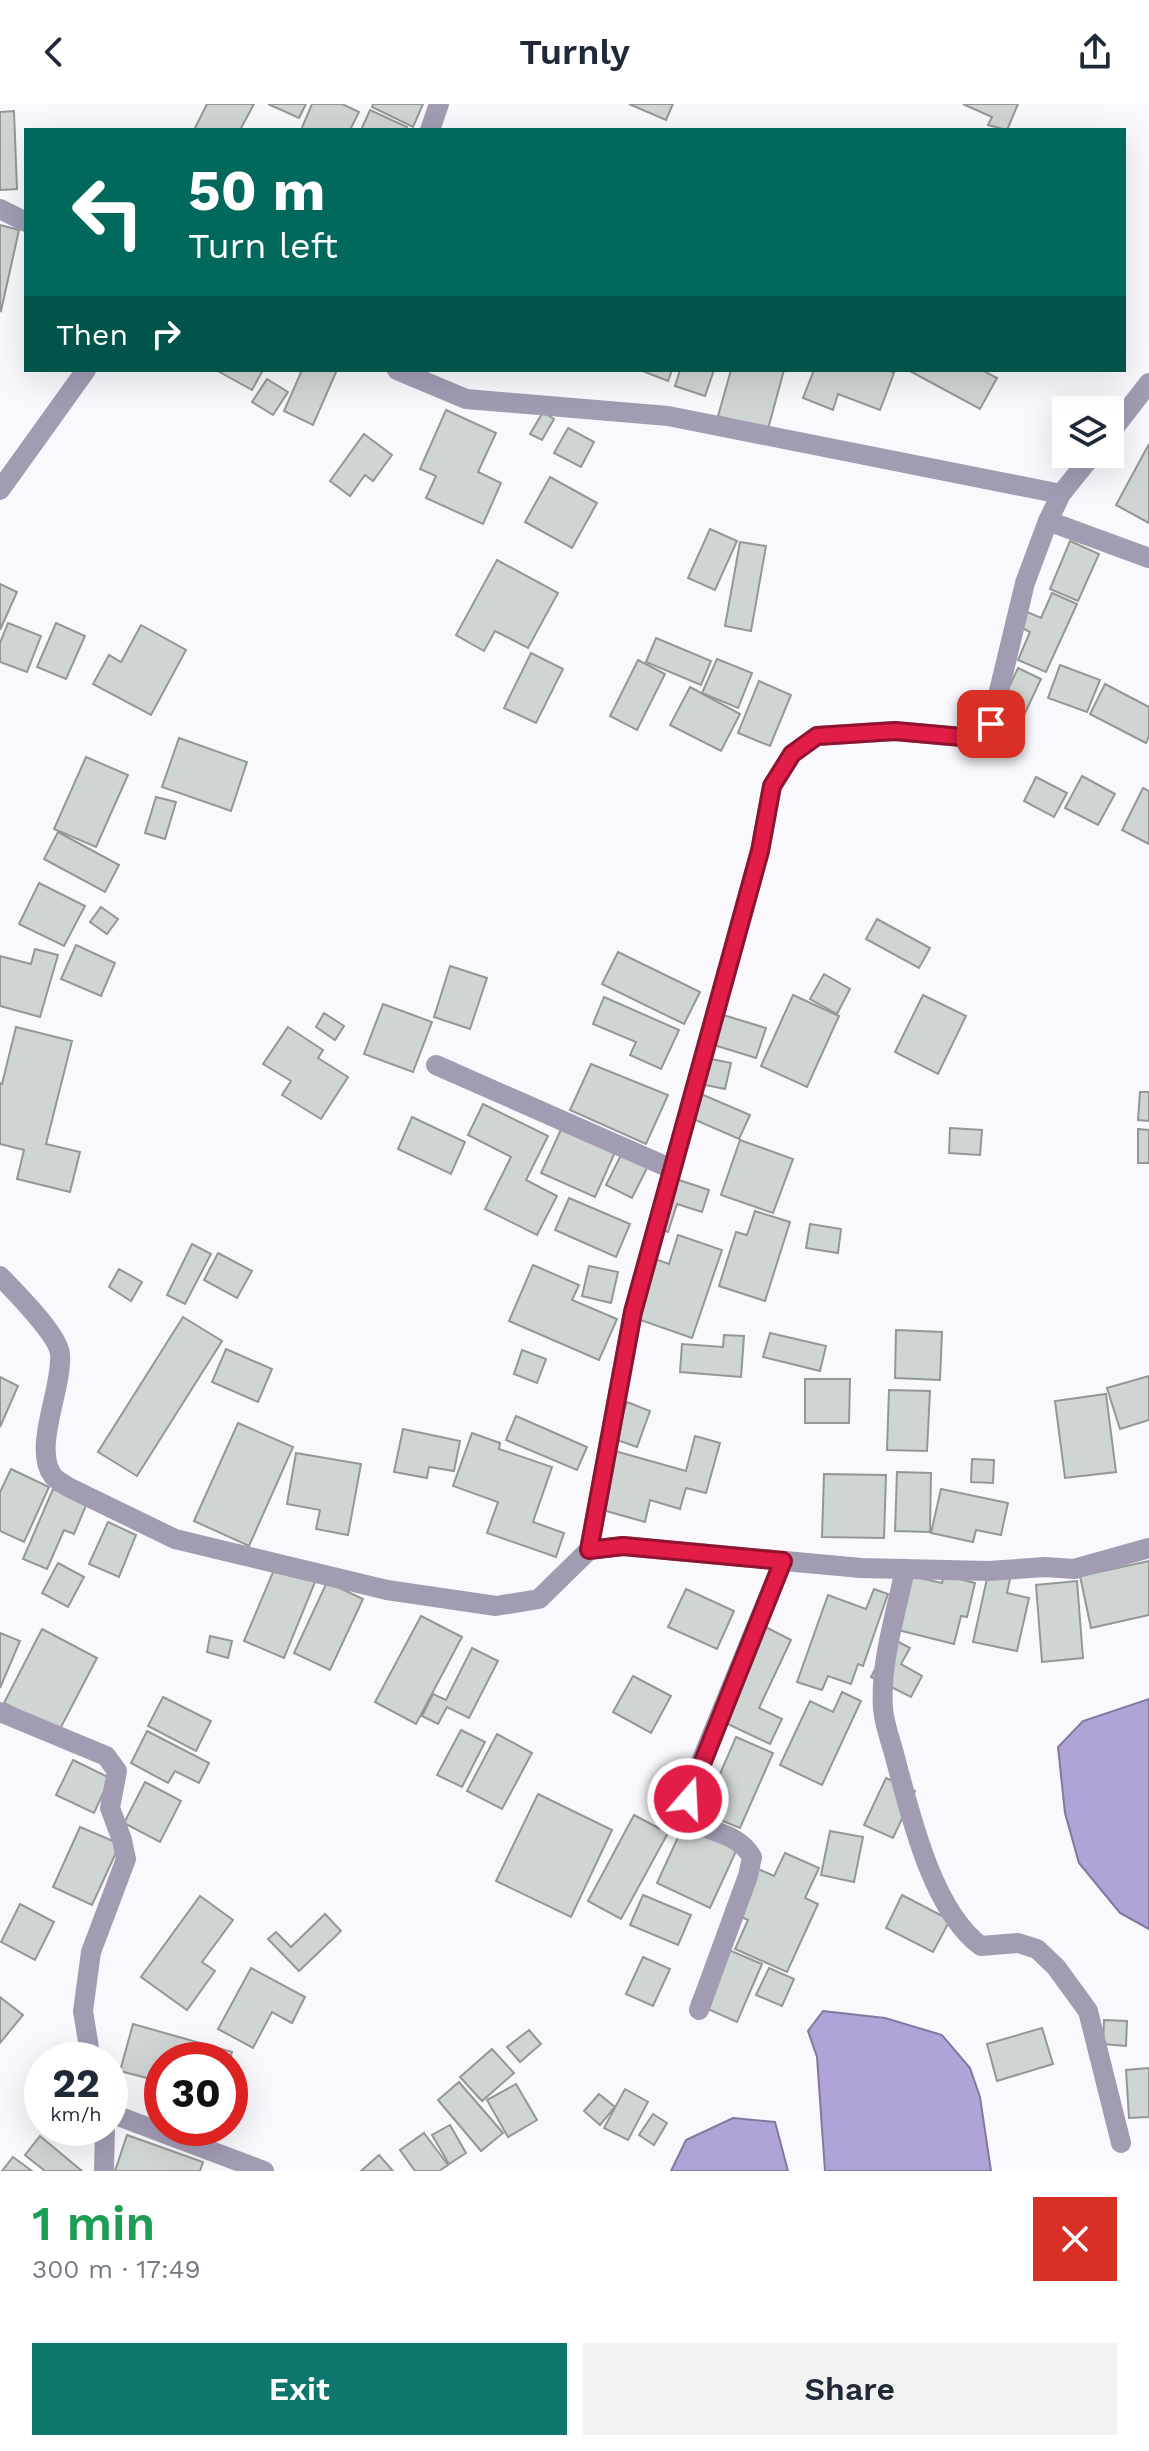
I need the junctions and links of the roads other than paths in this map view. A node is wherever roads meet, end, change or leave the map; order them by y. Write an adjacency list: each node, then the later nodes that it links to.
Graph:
1 (439, 104): 2 (street)
2 (431, 128)
3 (0, 209): 4 (street)
4 (24, 221)
5 (85, 372): 10 (street)
6 (402, 372): 11 (street)
7 (1149, 383): 8 (street)
8 (1124, 415)
9 (1082, 468): 11 (street)
10 (0, 490)
11 (1061, 494): 12 (street)
12 (1048, 521): 13 (street); 15 (street)
13 (1149, 558)
14 (436, 1065): 15 (street)
15 (672, 1169): 18 (street)
16 (0, 1276): 18 (street)
17 (1149, 1548): 20 (street)
18 (589, 1550): 19 (street)
19 (783, 1561): 20 (street); 22 (street)
20 (905, 1569): 25 (street)
21 (0, 1712): 23 (street)
22 (699, 2010)
23 (88, 2042)
24 (128, 2120): 28 (street)
25 (1121, 2143)
26 (105, 2146): 27 (street)
27 (104, 2171)
28 (264, 2171)

